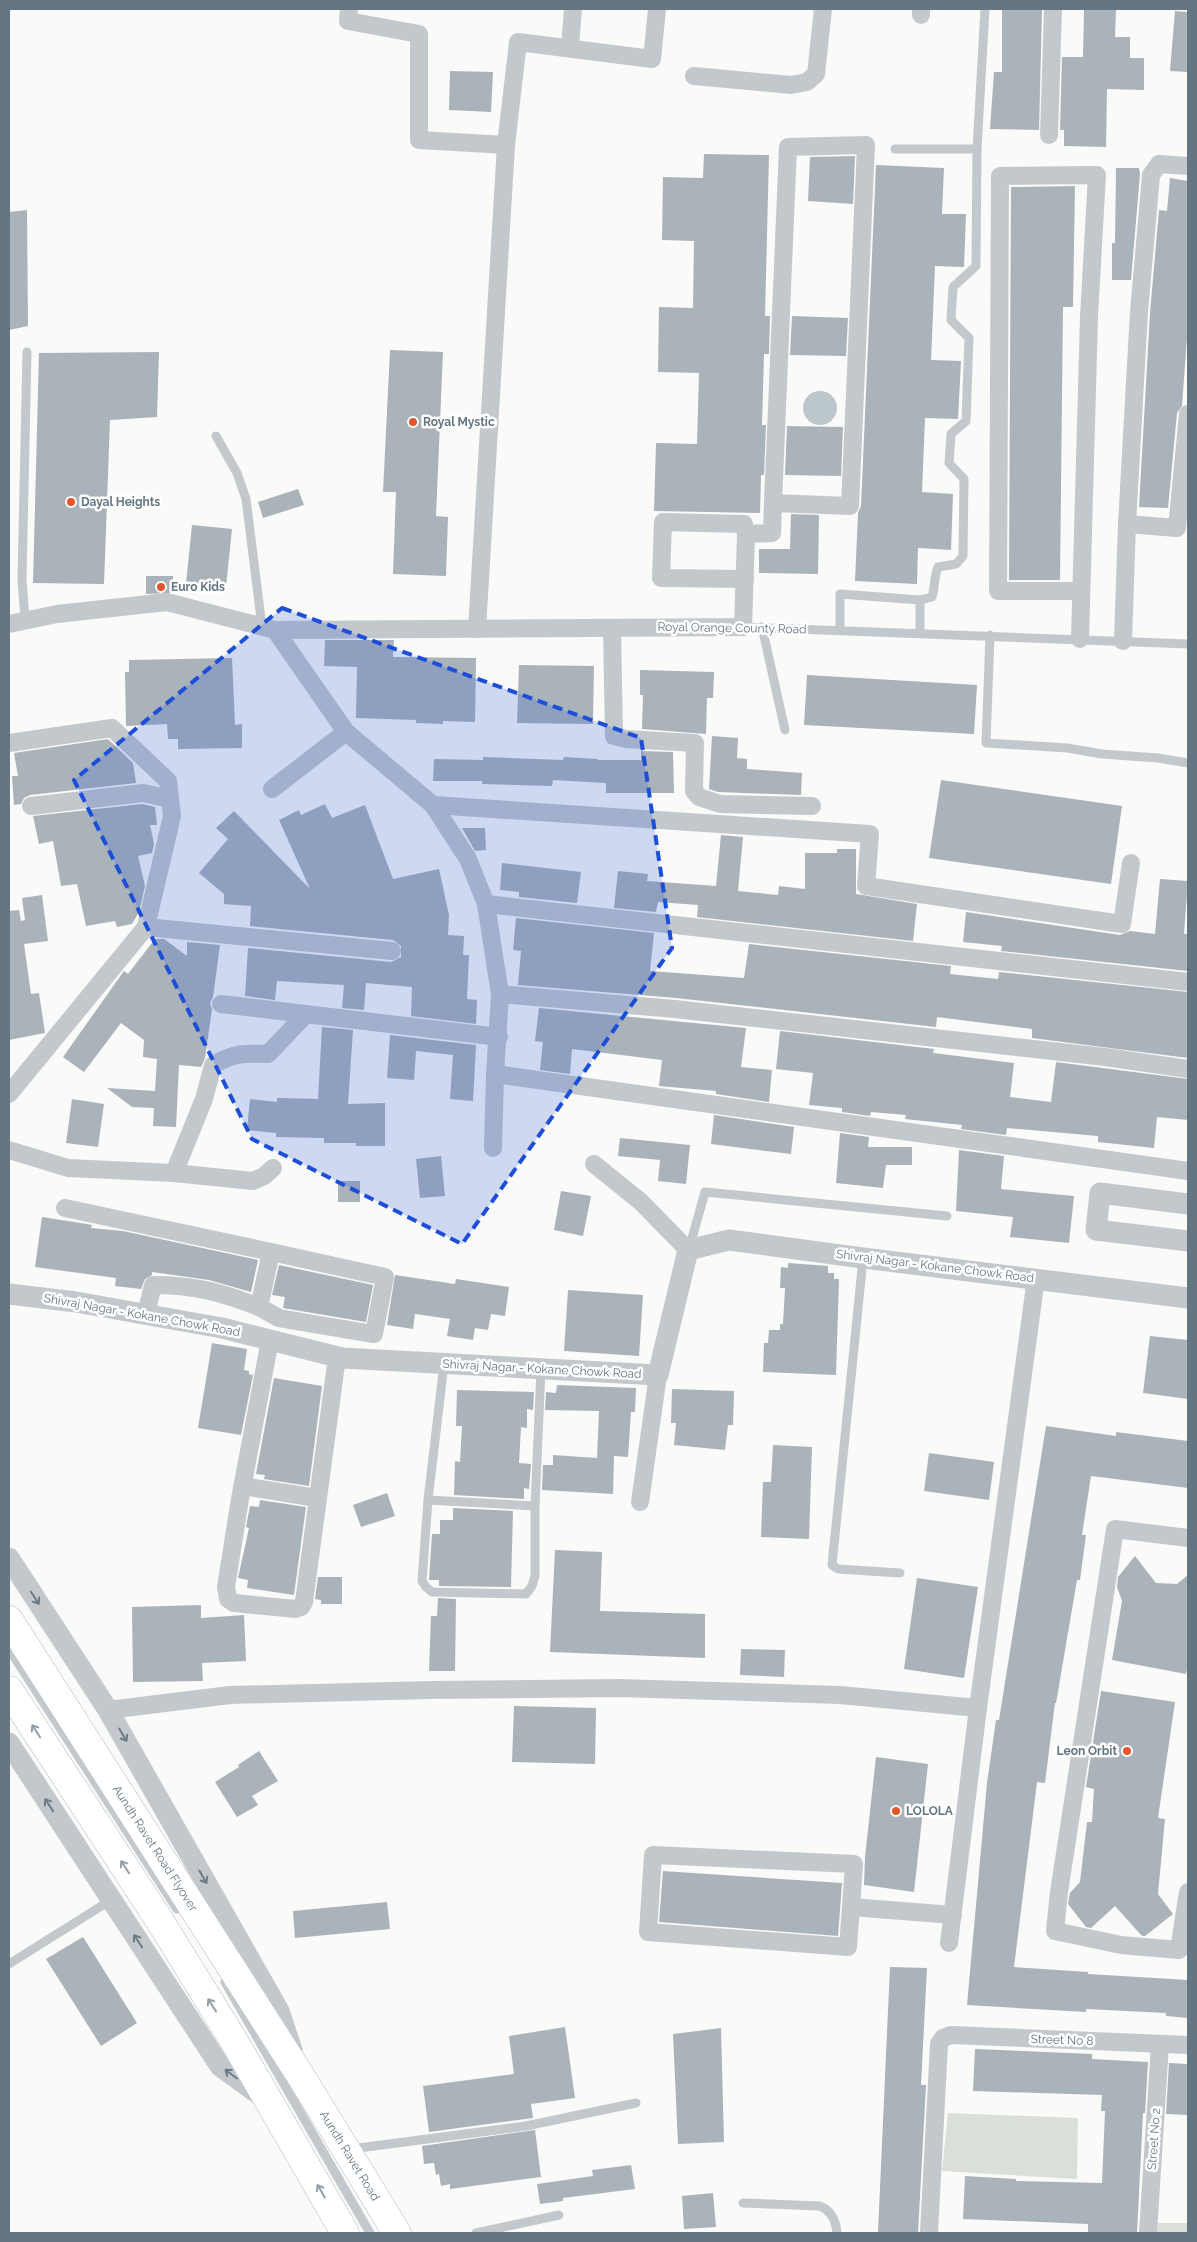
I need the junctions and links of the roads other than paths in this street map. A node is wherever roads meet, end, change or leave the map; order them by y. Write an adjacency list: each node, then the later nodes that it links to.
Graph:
1 (349, 9): 10 (street)
2 (573, 9): 7 (street)
3 (656, 9): 7 (street)
4 (823, 9): 8 (street)
5 (985, 9): 12 (lane)
6 (1053, 9): 9 (street)
7 (570, 47): 10 (street)
8 (694, 76)
9 (1049, 135)
10 (506, 145): 28 (street)
11 (895, 149): 12 (lane)
12 (977, 149): 22 (lane)
13 (1188, 166): 18 (street)
14 (27, 352): 23 (lane)
15 (1188, 414): 18 (street)
16 (216, 436): 25 (lane)
17 (773, 503): 17 (street); 19 (street)
18 (1127, 524): 33 (street)
19 (746, 534): 20 (street); 20 (street)
20 (745, 579): 24 (street)
21 (1081, 591): 21 (street); 32 (street)
22 (920, 600): 29 (lane); 30 (lane)
23 (17, 622): 25 (street, Royal Orange County Road)
24 (743, 627): 26 (street, Royal Orange County Road); 27 (lane, Royal Orange County Road)
25 (269, 628): 28 (street, Royal Orange County Road); 36 (street)
26 (612, 628): 28 (street, Royal Orange County Road); 43 (street)
27 (762, 628): 29 (lane, Royal Orange County Road); 35 (lane)
28 (477, 629)
29 (840, 630): 30 (lane, Royal Orange County Road)
30 (920, 633): 31 (lane, Royal Orange County Road)
31 (990, 636): 32 (lane, Royal Orange County Road); 38 (lane)
32 (1080, 639): 33 (lane, Royal Orange County Road)
33 (1123, 641): 34 (lane, Royal Orange County Road)
34 (1188, 644)
35 (785, 730)
36 (346, 732): 39 (street); 41 (street)
37 (9, 743): 40 (street)
38 (1188, 763)
39 (272, 789)
40 (170, 799): 42 (street); 46 (street)
41 (434, 805): 44 (street); 45 (street)
42 (31, 806)
43 (812, 806)
44 (1130, 864)
45 (486, 904): 48 (street); 49 (street)
46 (146, 927): 47 (street); 55 (street)
47 (392, 951)
48 (1188, 982)
49 (500, 994): 52 (street); 53 (street)
50 (221, 1004): 51 (street)
51 (306, 1014): 52 (street); 61 (street)
52 (498, 1037): 54 (street)
53 (1188, 1070)
54 (495, 1074): 56 (street); 60 (street)
55 (9, 1094)
56 (493, 1148)
57 (9, 1150): 61 (street)
58 (594, 1164): 66 (street)
59 (273, 1168): 61 (street)
60 (1188, 1171)
61 (174, 1173)
62 (1188, 1204): 65 (street)
63 (65, 1208): 67 (street)
64 (947, 1216): 66 (lane)
65 (1188, 1241)
66 (688, 1250): 68 (street, Shivraj Nagar - Kokane Chowk Road); 78 (street, Shivraj Nagar - Kokane Chowk Road)
67 (271, 1252): 72 (street); 72 (street)
68 (863, 1258): 69 (street, Shivraj Nagar - Kokane Chowk Road); 86 (lane)
69 (1036, 1278): 71 (street, Shivraj Nagar - Kokane Chowk Road); 90 (street)
70 (9, 1294): 73 (street, Shivraj Nagar - Kokane Chowk Road)
71 (1188, 1298)
72 (259, 1307): 73 (street)
73 (146, 1314): 74 (street, Shivraj Nagar - Kokane Chowk Road)
74 (270, 1340): 75 (street, Shivraj Nagar - Kokane Chowk Road); 79 (street)
75 (337, 1357): 76 (street, Shivraj Nagar - Kokane Chowk Road); 80 (street)
76 (444, 1364): 77 (street, Shivraj Nagar - Kokane Chowk Road); 81 (lane)
77 (541, 1369): 78 (street, Shivraj Nagar - Kokane Chowk Road); 83 (lane)
78 (658, 1375): 82 (street)
79 (243, 1486): 80 (street); 80 (street)
80 (317, 1498)
81 (428, 1500): 83 (lane); 83 (lane)
82 (640, 1502)
83 (535, 1506)
84 (1188, 1538): 93 (street)
85 (9, 1558): 91 (street, one-way to 91)
86 (900, 1573)
87 (9, 1620): 101 (main road, Aundh Ravet Road Flyover)
88 (9, 1649): 97 (lane)
89 (9, 1690): 101 (main road, Aundh Ravet Road Flyover, one-way to 89)
90 (978, 1708): 91 (street); 96 (street)
91 (108, 1710): 104 (street, one-way to 104)
92 (9, 1743): 94 (street, one-way to 92)
93 (1188, 1892)
94 (111, 1900): 99 (lane); 105 (street, one-way to 94)
95 (851, 1908): 95 (street); 96 (street)
96 (953, 1915): 98 (street)
97 (185, 1921)
98 (949, 1943)
99 (9, 1964)
100 (217, 1970): 101 (lane)
101 (255, 2038): 104 (main road, Aundh Ravet Road Flyover); 105 (main road, Aundh Ravet Road Flyover); 111 (lane)
102 (1160, 2044): 103 (street, Street No 8); 115 (street, Street No 8); 116 (street, Street No 2)
103 (1188, 2045)
104 (302, 2078): 107 (main road, Aundh Ravet Road)
105 (270, 2103): 110 (main road, one-way to 105)
106 (636, 2104): 107 (lane)
107 (346, 2150): 112 (main road, Aundh Ravet Road)
108 (743, 2203): 114 (lane)
109 (559, 2215): 113 (lane)
110 (345, 2233)
111 (370, 2233)
112 (397, 2233)
113 (476, 2233)
114 (837, 2233)
115 (929, 2233)
116 (1148, 2233)

